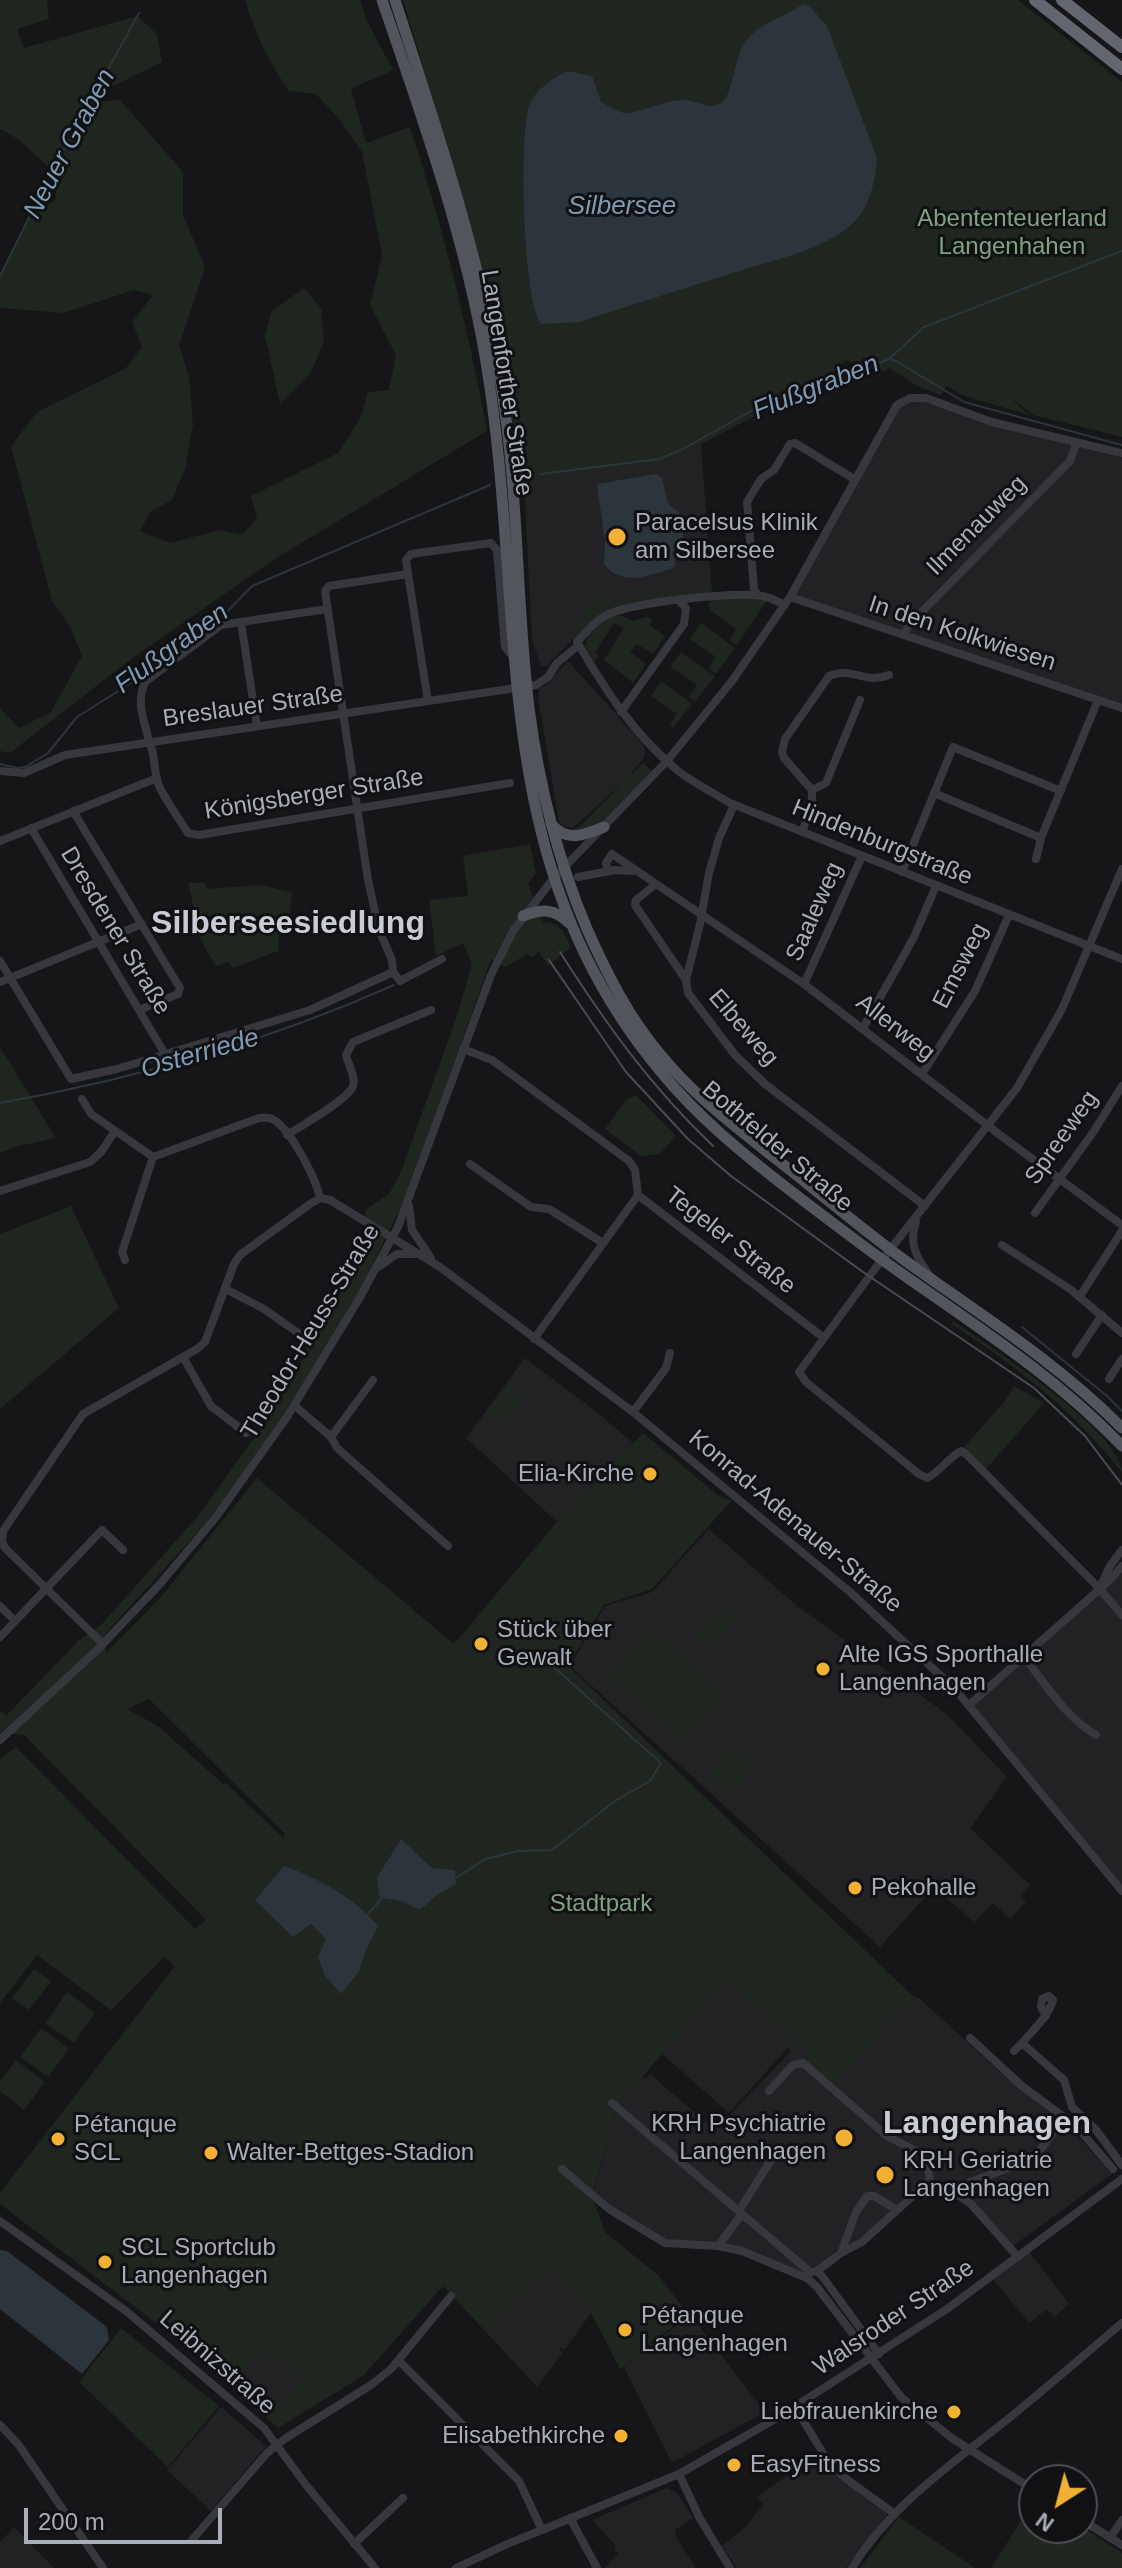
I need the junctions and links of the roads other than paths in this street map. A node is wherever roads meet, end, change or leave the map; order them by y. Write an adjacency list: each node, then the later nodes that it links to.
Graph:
1 (382, 0): 18 (main road, Langenforther Straße)
2 (395, 0): 20 (main road, Langenforther Straße)
3 (1035, 0): 6 (highway)
4 (1062, 0): 5 (highway)
5 (1122, 47)
6 (1122, 69)
7 (1076, 444): 8 (street); 9 (street, Theodor-Heuss-Straße); 16 (street, Ilmenauweg)
8 (1122, 453)
9 (854, 479): 11 (street); 13 (street, Theodor-Heuss-Straße)
10 (408, 574): 14 (street); 18 (street); 23 (street)
11 (758, 595): 12 (street); 13 (street, In den Kolkwiesen)
12 (679, 601): 17 (street); 25 (street)
13 (787, 601): 16 (street, In den Kolkwiesen); 29 (street, Theodor-Heuss-Straße)
14 (327, 609): 15 (street); 26 (street)
15 (241, 622): 27 (street); 28 (street, Königsberger Straße)
16 (903, 635): 22 (street, In den Kolkwiesen)
17 (578, 644): 20 (street); 25 (street, Hindenburgstraße)
18 (514, 658): 20 (main road, Langenforther Straße)
19 (889, 675): 33 (street)
20 (522, 688): 23 (street, Breslauer Straße); 39 (main road, Bothfelder Straße); 53 (main road, Bothfelder Straße)
21 (860, 700): 33 (street)
22 (1098, 700): 24 (street, In den Kolkwiesen); 34 (street)
23 (428, 701): 26 (street, Breslauer Straße)
24 (1122, 708)
25 (621, 712): 29 (street, Hindenburgstraße)
26 (343, 714): 27 (street, Breslauer Straße); 37 (street)
27 (257, 726): 28 (street, Breslauer Straße)
28 (149, 742): 30 (street, Breslauer Straße); 31 (street, Königsberger Straße)
29 (667, 761): 36 (street, Hindenburgstraße); 40 (street, Theodor-Heuss-Straße)
30 (0, 771)
31 (157, 778): 37 (street, Königsberger Straße); 38 (street)
32 (510, 783): 37 (street, Königsberger Straße)
33 (812, 790): 42 (street)
34 (1061, 791): 35 (street); 43 (street)
35 (934, 793): 43 (street); 51 (street)
36 (734, 805): 42 (street, Hindenburgstraße); 56 (street, Elbeweg)
37 (357, 809): 66 (street)
38 (73, 811): 41 (street); 59 (street)
39 (550, 823): 40 (main road); 47 (main road, Bothfelder Straße)
40 (604, 827): 47 (street, Theodor-Heuss-Straße)
41 (31, 828): 44 (street); 61 (street, Dresdener Straße)
42 (802, 832): 45 (street, Hindenburgstraße)
43 (1041, 838): 46 (street)
44 (0, 841)
45 (862, 856): 51 (street, Hindenburgstraße); 70 (street, Saaleweg)
46 (1036, 859)
47 (563, 869): 53 (street, Theodor-Heuss-Straße); 96 (main road, Bothfelder Straße)
48 (1122, 869): 62 (street)
49 (608, 871): 50 (street, Allerweg); 50 (street, Allerweg); 52 (street, Allerweg)
50 (637, 871): 54 (street, Allerweg)
51 (902, 872): 55 (street, Hindenburgstraße)
52 (578, 877)
53 (553, 879): 58 (street, Theodor-Heuss-Straße); 60 (main road, Bothfelder Straße)
54 (656, 884): 56 (street, Allerweg); 68 (street)
55 (936, 886): 57 (street, Hindenburgstraße); 73 (street)
56 (702, 914): 68 (street, Elbeweg); 70 (street, Allerweg)
57 (1009, 915): 62 (street, Hindenburgstraße); 76 (street, Emsweg)
58 (523, 916): 60 (main road); 74 (street, Theodor-Heuss-Straße)
59 (142, 924): 61 (street); 71 (street)
60 (570, 924): 99 (main road, Bothfelder Straße)
61 (98, 942): 67 (street); 71 (street, Dresdener Straße)
62 (1090, 946): 64 (street, Hindenburgstraße); 79 (street)
63 (442, 959): 66 (street)
64 (1122, 959)
65 (0, 961): 67 (street)
66 (393, 972): 75 (street)
67 (10, 978): 69 (street); 75 (street)
68 (686, 980): 89 (street, Elbeweg)
69 (0, 982)
70 (804, 984): 73 (street, Allerweg)
71 (139, 1010): 75 (street, Dresdener Straße)
72 (431, 1010): 81 (street)
73 (863, 1028): 76 (street, Allerweg)
74 (463, 1049): 86 (street); 88 (street, Theodor-Heuss-Straße)
75 (165, 1054)
76 (922, 1074): 79 (street, Allerweg)
77 (1122, 1086): 84 (street, Spreeweg)
78 (82, 1099): 80 (street)
79 (988, 1126): 84 (street, Allerweg); 89 (street)
80 (115, 1131): 82 (street); 85 (street)
81 (287, 1135): 82 (street); 87 (street)
82 (153, 1157): 98 (street)
83 (470, 1164): 94 (street)
84 (1059, 1179): 90 (street, Spreeweg); 91 (street, Allerweg)
85 (0, 1191)
86 (638, 1195): 94 (street, Tegeler Straße); 108 (street, Tegeler Straße)
87 (320, 1198): 93 (street, Konrad-Adenauer-Straße); 103 (street)
88 (410, 1201): 93 (street, Theodor-Heuss-Straße); 100 (street)
89 (922, 1209): 96 (street); 102 (street)
90 (1035, 1213)
91 (1122, 1225)
92 (1122, 1231): 104 (street)
93 (393, 1237): 97 (street, Konrad-Adenauer-Straße); 101 (street, Theodor-Heuss-Straße)
94 (603, 1243): 109 (street, Tegeler Straße)
95 (1002, 1245): 104 (street)
96 (890, 1250): 99 (street); 102 (main road, Bothfelder Straße)
97 (421, 1254): 100 (street, Konrad-Adenauer-Straße); 101 (street)
98 (125, 1260)
99 (882, 1260): 108 (street); 121 (main road, Bothfelder Straße)
100 (440, 1267): 109 (street, Konrad-Adenauer-Straße)
101 (376, 1269): 116 (street, Theodor-Heuss-Straße)
102 (932, 1280): 118 (main road, Bothfelder Straße)
103 (226, 1289): 107 (street); 112 (street)
104 (1080, 1296): 105 (street)
105 (1102, 1315): 106 (street); 111 (street)
106 (1122, 1333)
107 (301, 1335)
108 (824, 1338): 127 (street)
109 (534, 1339): 117 (street, Konrad-Adenauer-Straße)
110 (670, 1353): 117 (street)
111 (1076, 1354)
112 (183, 1357): 119 (street); 126 (street)
113 (1122, 1359): 114 (street)
114 (1109, 1379)
115 (373, 1380): 120 (street)
116 (295, 1406): 120 (street); 132 (street, Theodor-Heuss-Straße)
117 (633, 1412): 134 (street, Konrad-Adenauer-Straße)
118 (1122, 1428)
119 (246, 1433)
120 (331, 1437): 122 (street)
121 (1122, 1446)
122 (448, 1546)
123 (123, 1550): 126 (street)
124 (1122, 1550): 127 (street)
125 (1122, 1566): 127 (street)
126 (46, 1588): 130 (street); 132 (street)
127 (1099, 1588): 129 (street); 133 (street)
128 (0, 1606): 130 (street)
129 (1122, 1615)
130 (14, 1620): 131 (street)
131 (0, 1637)
132 (103, 1644): 136 (street, Theodor-Heuss-Straße)
133 (1023, 1656): 134 (street); 135 (street)
134 (969, 1705): 137 (street, Konrad-Adenauer-Straße)
135 (1096, 1735)
136 (0, 1740)
137 (1122, 1891)
138 (1046, 2016): 140 (street)
139 (970, 2038): 144 (street)
140 (1022, 2043): 141 (street); 146 (street)
141 (1014, 2051)
142 (769, 2091): 149 (street)
143 (612, 2103): 152 (street)
144 (1065, 2118): 146 (street); 150 (street)
145 (771, 2160): 152 (street)
146 (1118, 2167)
147 (562, 2169): 154 (street)
148 (1122, 2179): 156 (street, Walsroder Straße)
149 (931, 2188): 150 (street); 151 (street)
150 (948, 2188): 156 (street)
151 (897, 2210): 155 (street); 155 (street)
152 (740, 2212): 154 (street); 157 (street)
153 (0, 2221): 164 (street, Leibnizstraße)
154 (718, 2246): 157 (street)
155 (841, 2253): 157 (street)
156 (1018, 2257): 160 (street, Walsroder Straße)
157 (813, 2276): 160 (street)
158 (451, 2296): 161 (street)
159 (1122, 2323): 165 (street)
160 (875, 2356): 162 (street, Walsroder Straße); 165 (street)
161 (399, 2361): 164 (street); 172 (street)
162 (795, 2407): 166 (street, Walsroder Straße); 169 (street)
163 (0, 2425): 178 (street)
164 (277, 2445): 175 (street); 176 (street, Leibnizstraße)
165 (967, 2449): 167 (street); 169 (street)
166 (679, 2474): 170 (street, Walsroder Straße); 182 (street)
167 (1018, 2480)
168 (403, 2498): 176 (street)
169 (895, 2514): 183 (street)
170 (570, 2518): 172 (street, Walsroder Straße); 181 (street)
171 (1122, 2520): 174 (street)
172 (542, 2530): 180 (street, Walsroder Straße)
173 (1098, 2530): 174 (street)
174 (1110, 2538): 177 (street)
175 (192, 2540)
176 (354, 2544): 179 (street, Leibnizstraße)
177 (1122, 2545)
178 (103, 2568)
179 (375, 2568)
180 (456, 2568)
181 (597, 2568)
182 (730, 2568)
183 (852, 2568)

